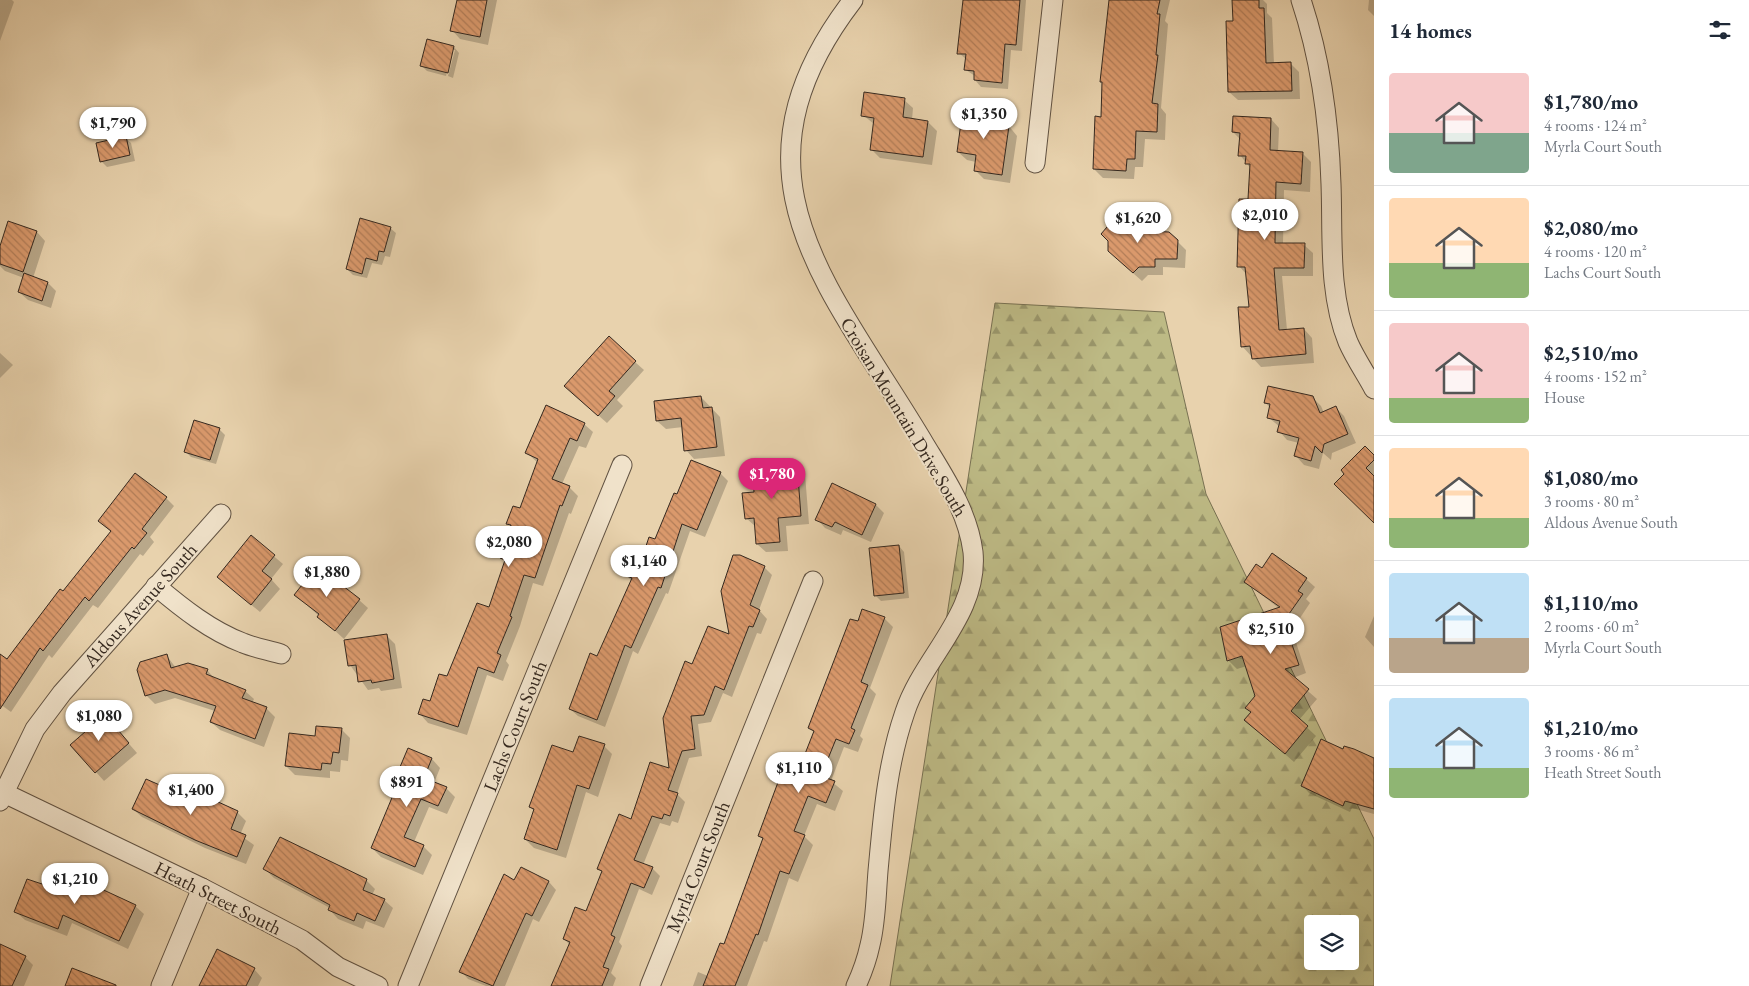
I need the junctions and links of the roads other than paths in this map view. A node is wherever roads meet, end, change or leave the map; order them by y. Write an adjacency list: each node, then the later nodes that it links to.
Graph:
1 (853, 0): 17 (street, Croisan Mountain Drive South)
2 (1053, 0): 4 (street)
3 (1301, 0): 5 (street)
4 (1035, 163)
5 (1374, 389)
6 (622, 465): 15 (street, Lachs Court South)
7 (221, 514): 9 (street, Aldous Avenue South)
8 (813, 581): 16 (street, Myrla Court South)
9 (156, 586): 10 (street); 11 (street, Aldous Avenue South)
10 (281, 654)
11 (1, 795): 12 (street, Heath Street South)
12 (202, 888): 13 (street); 14 (street, Heath Street South)
13 (161, 986)
14 (378, 986)
15 (408, 986)
16 (650, 986)
17 (856, 986)

